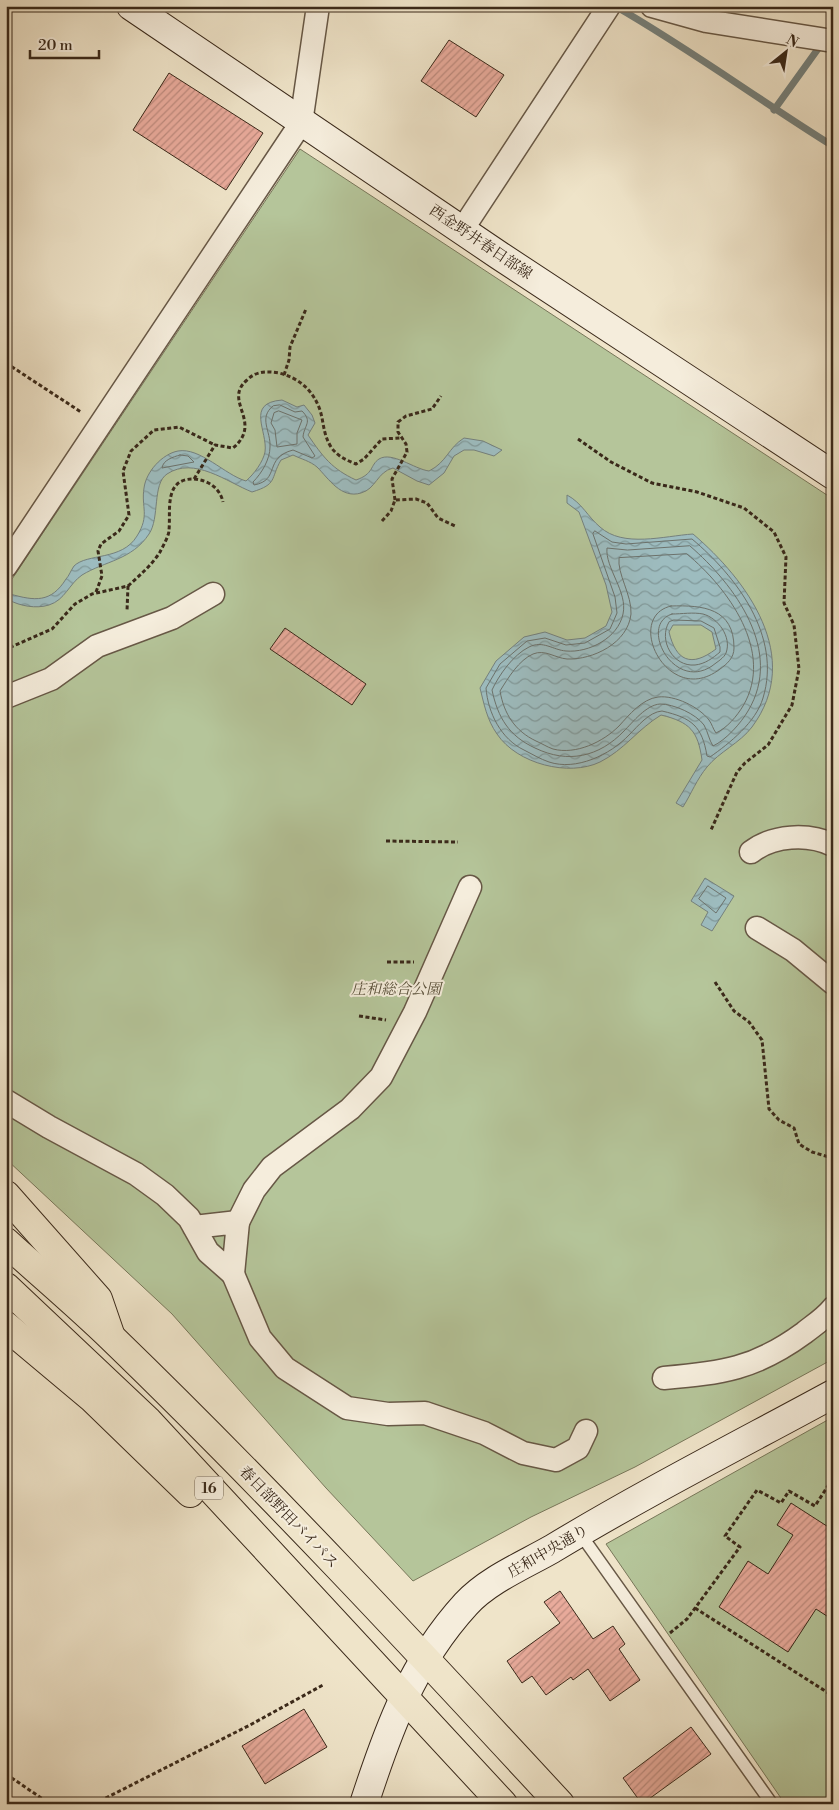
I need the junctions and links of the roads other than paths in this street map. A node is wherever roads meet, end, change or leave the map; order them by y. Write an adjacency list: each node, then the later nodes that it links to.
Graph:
1 (131, 6): 6 (main road, 西金野井春日部線)
2 (318, 6): 6 (street)
3 (609, 6): 7 (street)
4 (652, 6): 5 (street)
5 (833, 41)
6 (301, 123): 7 (main road, 西金野井春日部線); 9 (street)
7 (462, 230): 8 (main road, 西金野井春日部線)
8 (833, 475)
9 (6, 566)
10 (213, 594): 11 (street)
11 (6, 697)
12 (833, 845): 13 (street)
13 (751, 852)
14 (470, 887): 19 (street)
15 (757, 928): 16 (street)
16 (833, 983)
17 (6, 1101): 20 (street)
18 (6, 1195): 26 (highway, 16)
19 (238, 1222): 20 (street); 22 (street)
20 (194, 1227): 22 (street)
21 (6, 1242): 26 (highway, 春日部野田バイパス / 16)
22 (234, 1274): 29 (street)
23 (6, 1287): 31 (highway, 16)
24 (833, 1308): 27 (street)
25 (6, 1326): 31 (highway, 16)
26 (111, 1338): 32 (highway, 春日部野田バイパス / 16)
27 (664, 1378)
28 (833, 1394): 30 (main road, 庄和中央通り)
29 (586, 1431)
30 (579, 1532): 32 (main road, 庄和中央通り); 37 (lane)
31 (292, 1579): 33 (highway, 16)
32 (426, 1658): 33 (main road, 庄和中央通り); 36 (highway, 春日部野田バイパス / 16)
33 (402, 1697): 34 (main road, 庄和中央通り); 35 (highway, 16)
34 (364, 1804)
35 (503, 1804)
36 (560, 1804)
37 (772, 1804)

